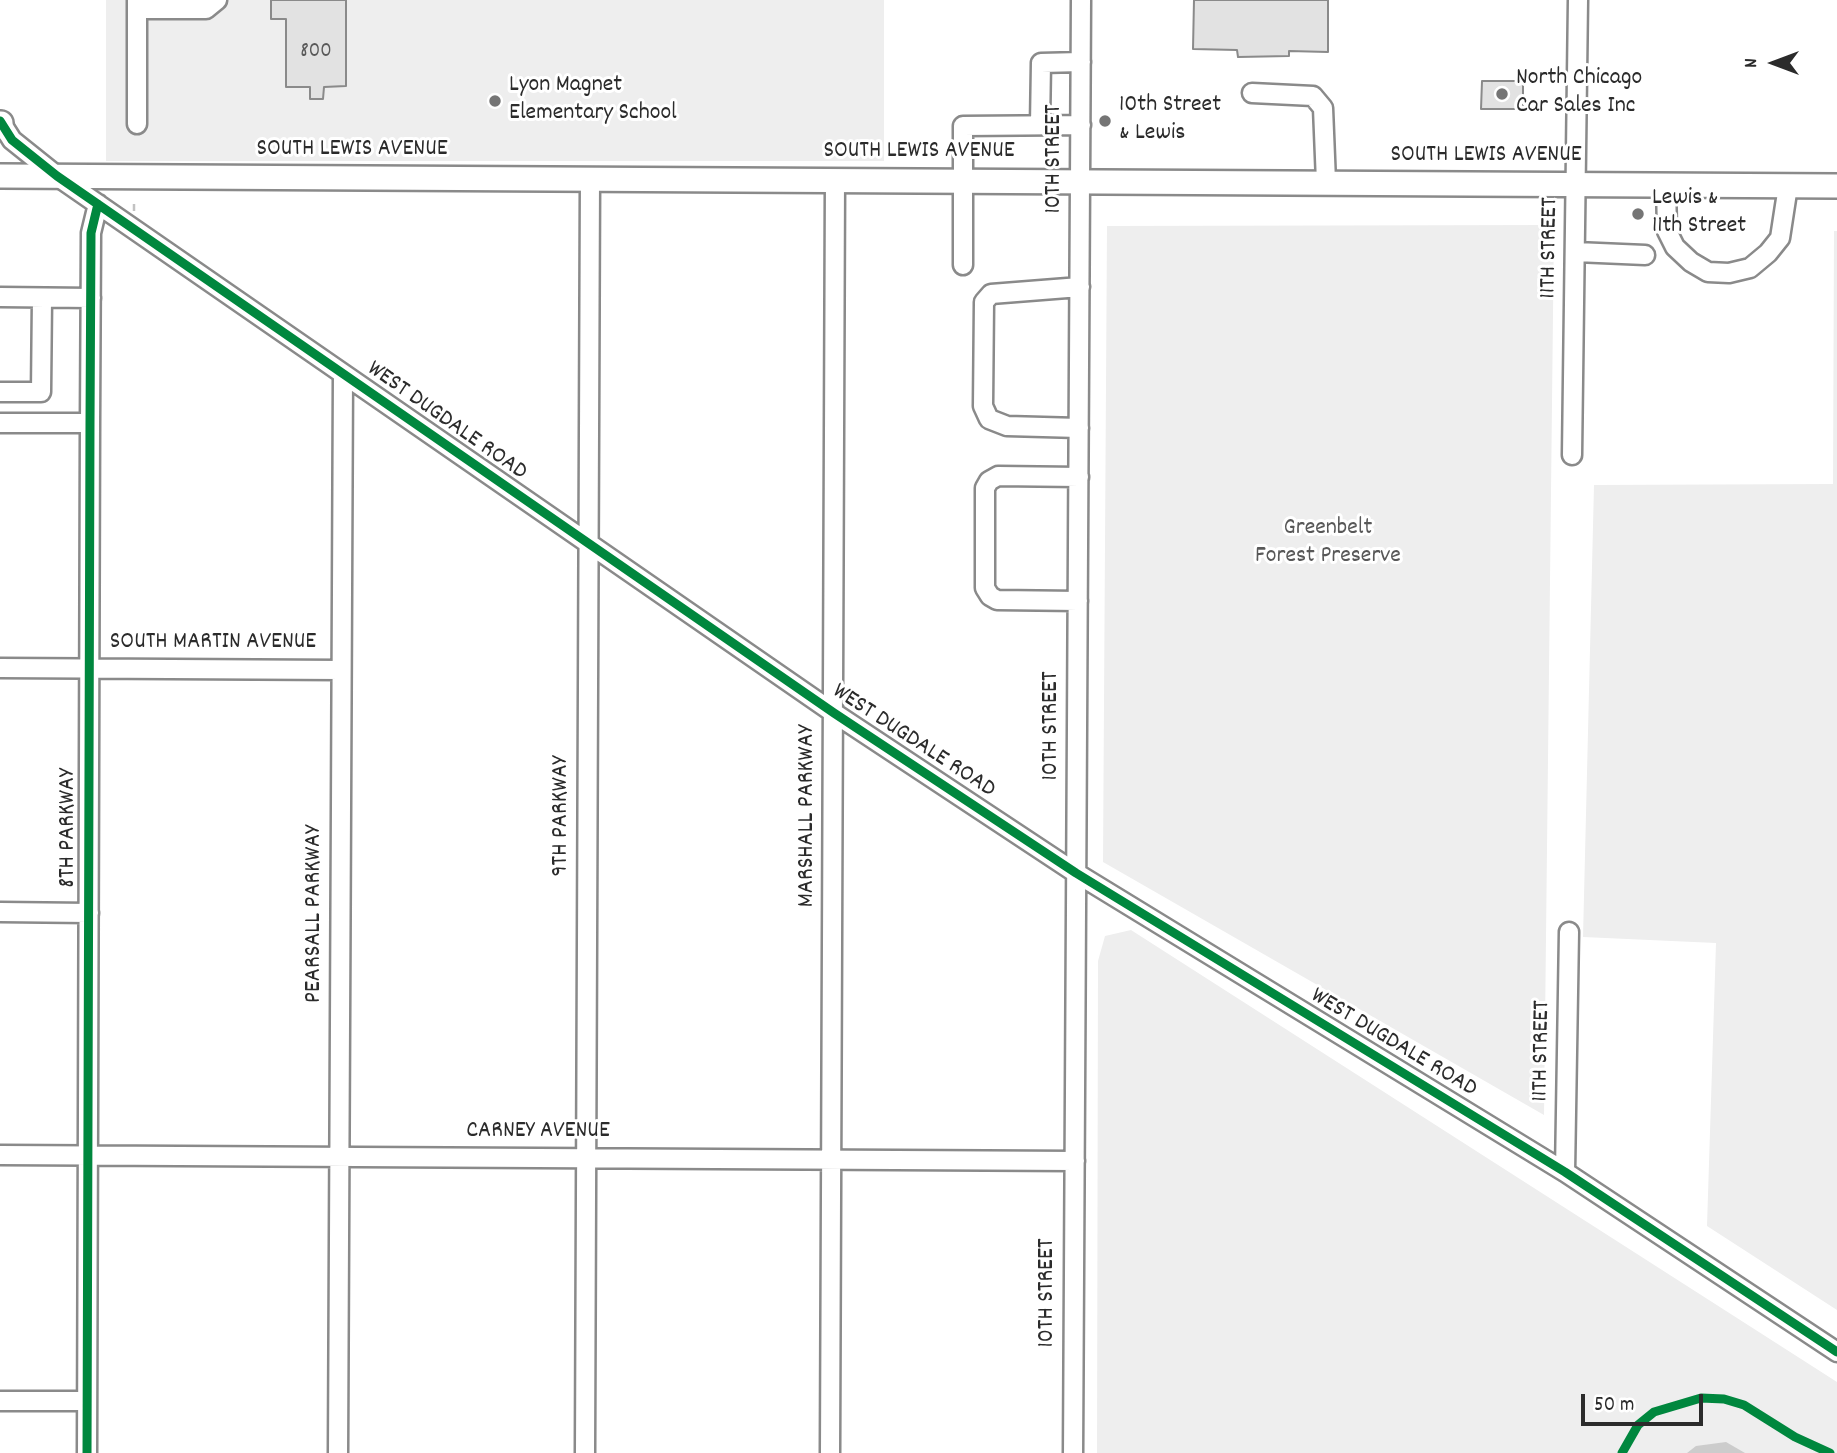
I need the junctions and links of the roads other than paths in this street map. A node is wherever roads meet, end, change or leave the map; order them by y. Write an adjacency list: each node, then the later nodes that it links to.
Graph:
1 (217, 0): 4 (street)
2 (1081, 0): 5 (street, 10TH STREET)
3 (1578, 0): 18 (street, 11TH STREET)
4 (137, 4): 8 (street)
5 (1081, 62): 9 (street); 10 (street, 10TH STREET)
6 (1252, 93): 17 (street)
7 (0, 124): 12 (street, WEST DUGDALE ROAD)
8 (137, 124)
9 (1040, 125): 10 (street); 15 (street)
10 (1081, 125): 16 (street, 10TH STREET)
11 (0, 176): 12 (main road, SOUTH LEWIS AVENUE)
12 (57, 176): 13 (main road, SOUTH LEWIS AVENUE); 22 (street, WEST DUGDALE ROAD)
13 (590, 178): 14 (main road, SOUTH LEWIS AVENUE); 37 (street, 9TH PARKWAY)
14 (835, 179): 15 (main road, SOUTH LEWIS AVENUE); 42 (street, MARSHALL PARKWAY)
15 (962, 180): 16 (main road, SOUTH LEWIS AVENUE); 25 (street)
16 (1080, 180): 17 (main road, SOUTH LEWIS AVENUE); 26 (street, 10TH STREET)
17 (1326, 182): 18 (main road, SOUTH LEWIS AVENUE)
18 (1576, 184): 19 (main road, SOUTH LEWIS AVENUE); 23 (street, 11TH STREET)
19 (1666, 185): 20 (main road, SOUTH LEWIS AVENUE); 20 (street)
20 (1788, 186): 21 (main road, SOUTH LEWIS AVENUE)
21 (1837, 186)
22 (98, 204): 28 (street, 8TH PARKWAY); 30 (street, WEST DUGDALE ROAD)
23 (1576, 252): 24 (street); 35 (street, 11TH STREET)
24 (1646, 255)
25 (963, 265)
26 (1080, 287): 34 (street, 10TH STREET); 34 (street)
27 (0, 297): 29 (street)
28 (91, 298): 29 (street); 33 (street, 8TH PARKWAY)
29 (42, 299): 31 (street)
30 (343, 374): 37 (street, WEST DUGDALE ROAD); 41 (street, PEARSALL PARKWAY)
31 (0, 392)
32 (0, 423): 33 (street)
33 (90, 423): 40 (street, 8TH PARKWAY)
34 (1079, 428): 36 (street, 10TH STREET)
35 (1572, 455)
36 (1079, 477): 38 (street, 10TH STREET); 38 (street)
37 (589, 545): 42 (street, WEST DUGDALE ROAD); 50 (street, 9TH PARKWAY)
38 (1078, 601): 43 (street, 10TH STREET)
39 (0, 668): 40 (street, SOUTH MARTIN AVENUE)
40 (90, 668): 41 (street, SOUTH MARTIN AVENUE); 45 (street, 8TH PARKWAY)
41 (341, 670): 49 (street, PEARSALL PARKWAY)
42 (834, 713): 43 (street, WEST DUGDALE ROAD); 51 (street, MARSHALL PARKWAY)
43 (1076, 873): 52 (street, 10TH STREET); 53 (street, WEST DUGDALE ROAD)
44 (0, 912): 45 (street)
45 (89, 913): 48 (street, 8TH PARKWAY)
46 (1569, 932): 53 (street, 11TH STREET)
47 (0, 1155): 48 (street, CARNEY AVENUE)
48 (88, 1155): 49 (street, CARNEY AVENUE); 56 (street, 8TH PARKWAY)
49 (339, 1157): 50 (street, CARNEY AVENUE); 58 (street, PEARSALL PARKWAY)
50 (586, 1158): 51 (street, CARNEY AVENUE); 59 (street, 9TH PARKWAY)
51 (832, 1159): 52 (street, CARNEY AVENUE); 60 (street, MARSHALL PARKWAY)
52 (1075, 1161): 61 (street, 10TH STREET)
53 (1565, 1172): 54 (street, WEST DUGDALE ROAD)
54 (1837, 1352)
55 (0, 1401): 56 (street)
56 (87, 1401): 57 (street, 8TH PARKWAY)
57 (87, 1453)
58 (338, 1453)
59 (585, 1453)
60 (830, 1453)
61 (1073, 1453)

